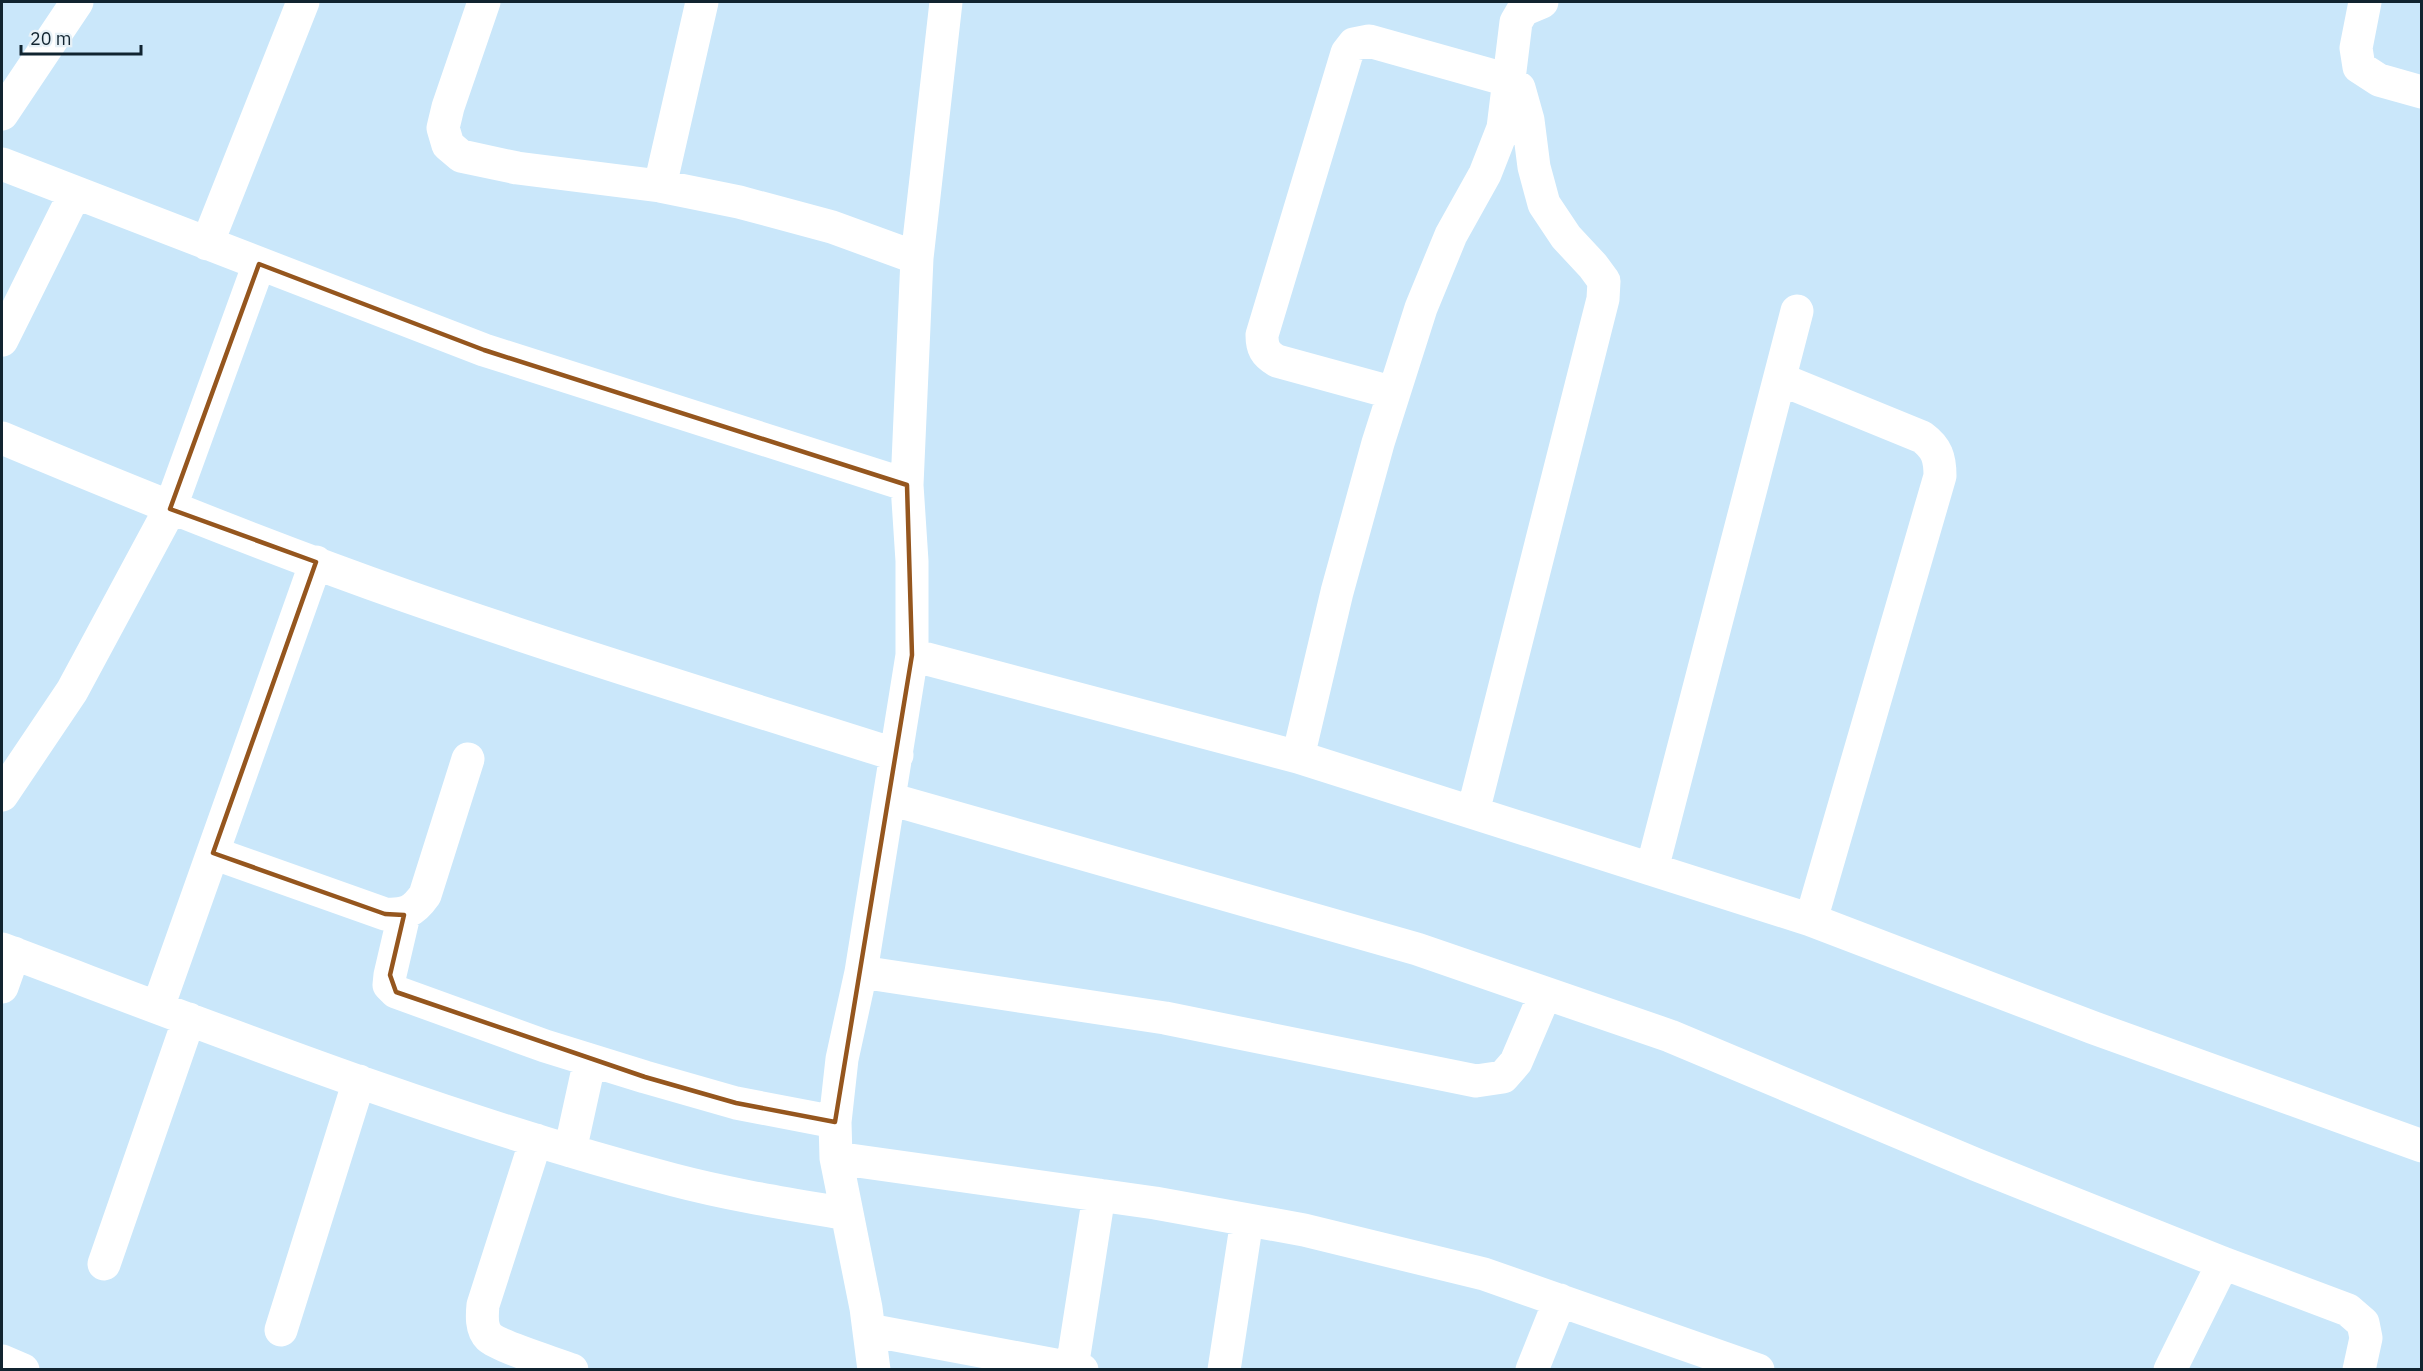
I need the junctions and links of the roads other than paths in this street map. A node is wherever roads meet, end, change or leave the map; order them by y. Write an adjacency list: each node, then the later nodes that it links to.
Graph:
1 (303, 2): 14 (street)
2 (483, 2): 12 (street)
3 (702, 2): 12 (street)
4 (946, 2): 15 (street)
5 (1542, 2): 8 (street)
6 (2366, 2): 9 (street)
7 (67, 5): 10 (street)
8 (1508, 80): 20 (street); 20 (street); 31 (street)
9 (2421, 92)
10 (2, 114)
11 (2, 164): 13 (street)
12 (660, 186): 15 (street)
13 (75, 193): 14 (street); 18 (street)
14 (207, 244): 16 (street)
15 (917, 258): 22 (street)
16 (259, 264): 22 (street); 23 (street)
17 (1797, 311): 19 (street)
18 (2, 340)
19 (1780, 379): 33 (street); 35 (street)
20 (1394, 393): 27 (street)
21 (2, 438): 23 (street)
22 (907, 485): 25 (street)
23 (170, 509): 24 (street); 29 (street)
24 (316, 562): 26 (street); 32 (street)
25 (912, 655): 26 (street); 27 (street)
26 (897, 755): 30 (street)
27 (1298, 757): 31 (street)
28 (468, 759): 34 (street)
29 (2, 795)
30 (890, 799): 37 (street); 39 (street)
31 (1473, 812): 33 (street)
32 (213, 853): 34 (street); 40 (street)
33 (1652, 869): 35 (street)
34 (404, 915): 42 (street)
35 (1811, 920): 46 (street)
36 (8, 951): 38 (street); 40 (street)
37 (861, 972): 39 (street); 44 (street)
38 (2, 987)
39 (1545, 994): 52 (street)
40 (158, 1006): 41 (street)
41 (189, 1019): 43 (street); 53 (street)
42 (590, 1060): 44 (street); 47 (street)
43 (359, 1081): 45 (street); 55 (street)
44 (835, 1122): 48 (street)
45 (536, 1140): 47 (street); 61 (street)
46 (2421, 1146)
47 (570, 1151): 50 (street)
48 (836, 1158): 49 (street); 50 (street)
49 (1099, 1195): 51 (street); 59 (street)
50 (847, 1214): 56 (street)
51 (1247, 1220): 54 (street); 63 (street)
52 (2223, 1263): 65 (street); 66 (street)
53 (104, 1264)
54 (1560, 1300): 58 (street); 64 (street)
55 (281, 1330)
56 (869, 1330): 59 (street); 62 (street)
57 (2, 1361): 60 (street)
58 (1752, 1368)
59 (1077, 1369)
60 (23, 1370)
61 (572, 1370)
62 (874, 1370)
63 (1224, 1370)
64 (1532, 1370)
65 (2170, 1370)
66 (2359, 1370)

